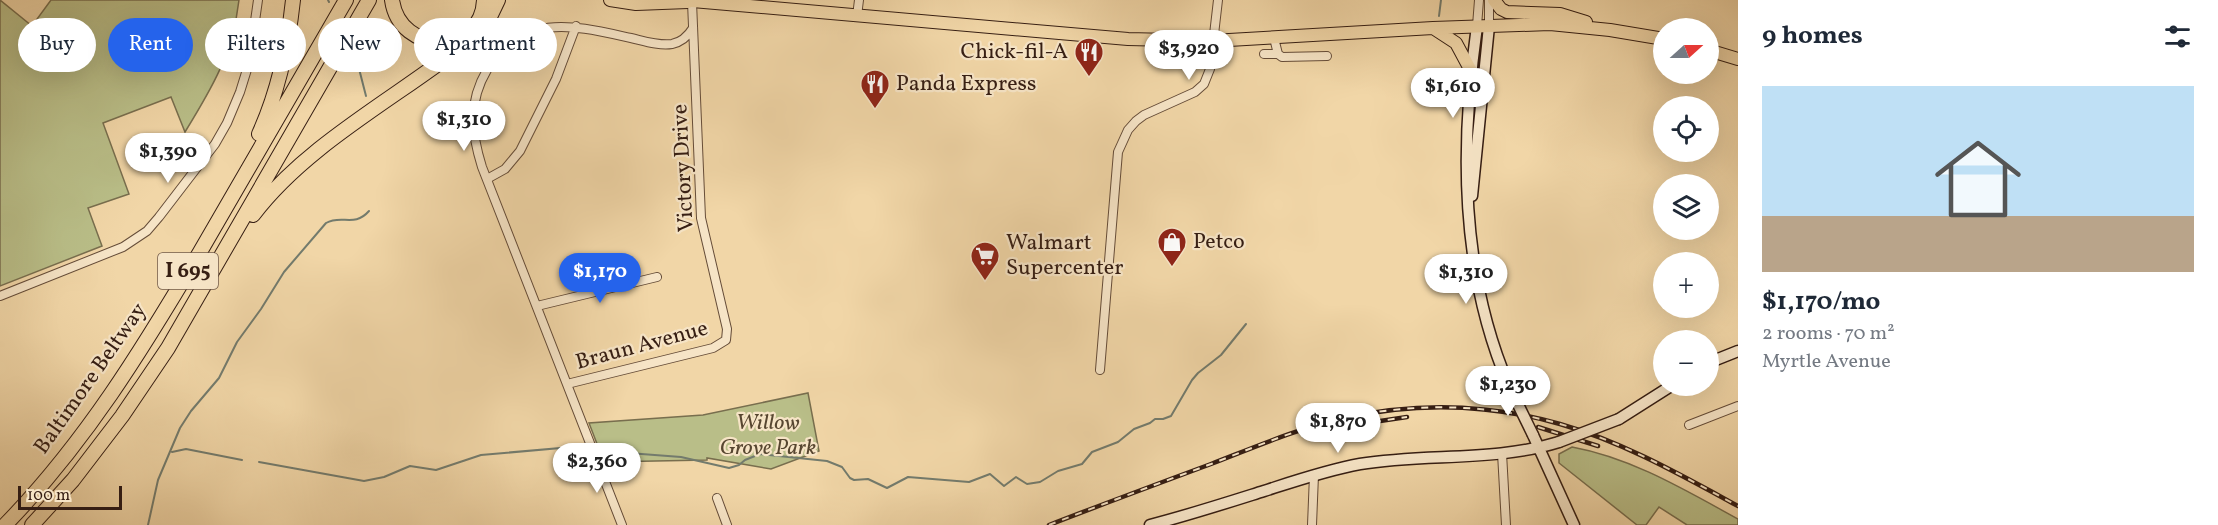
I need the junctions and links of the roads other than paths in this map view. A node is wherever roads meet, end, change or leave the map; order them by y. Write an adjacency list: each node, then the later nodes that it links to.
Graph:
1 (258, 0): 34 (street)
2 (293, 0): 30 (highway)
3 (346, 0): 30 (highway, Baltimore Beltway / I 695)
4 (369, 0): 32 (highway, Baltimore Beltway / I 695)
5 (392, 0): 13 (highway)
6 (498, 0): 32 (highway)
7 (610, 0): 12 (main road)
8 (859, 0): 14 (street)
9 (1218, 0): 22 (street)
10 (1479, 0): 16 (street)
11 (1491, 0): 16 (street); 19 (main road)
12 (687, 1): 14 (main road); 17 (street, Victory Drive)
13 (485, 2)
14 (857, 16): 22 (main road)
15 (576, 26): 17 (street); 29 (street); 29 (street)
16 (1483, 26): 18 (main road); 19 (main road); 28 (street); 31 (street)
17 (693, 28): 36 (street, Victory Drive)
18 (1433, 28): 21 (main road); 28 (main road)
19 (1610, 30): 20 (main road)
20 (1653, 37)
21 (1274, 38): 22 (main road); 25 (street)
22 (1212, 41): 39 (street)
23 (1719, 53): 27 (main road)
24 (1264, 54): 25 (street)
25 (1278, 54): 26 (street)
26 (1327, 56)
27 (1738, 58)
28 (1471, 71): 31 (street)
29 (487, 179): 35 (street)
30 (226, 207): 48 (highway, Baltimore Beltway / I 695)
31 (1470, 214): 44 (street, bridge)
32 (213, 270): 49 (highway, Baltimore Beltway / I 695)
33 (657, 277): 35 (street)
34 (0, 296)
35 (537, 306): 40 (street)
36 (726, 340): 40 (street, Braun Avenue)
37 (1738, 351): 38 (street)
38 (1719, 359)
39 (1100, 370)
40 (567, 384): 50 (street)
41 (1655, 396): 44 (street, bridge)
42 (1738, 406): 43 (street)
43 (1689, 425)
44 (1539, 448): 45 (street); 55 (street)
45 (1502, 453): 46 (street); 54 (street)
46 (1314, 475): 52 (street); 53 (street)
47 (717, 498): 51 (street)
48 (5, 525)
49 (32, 525)
50 (622, 525)
51 (727, 525)
52 (1150, 525)
53 (1312, 525)
54 (1506, 525)
55 (1574, 525)

